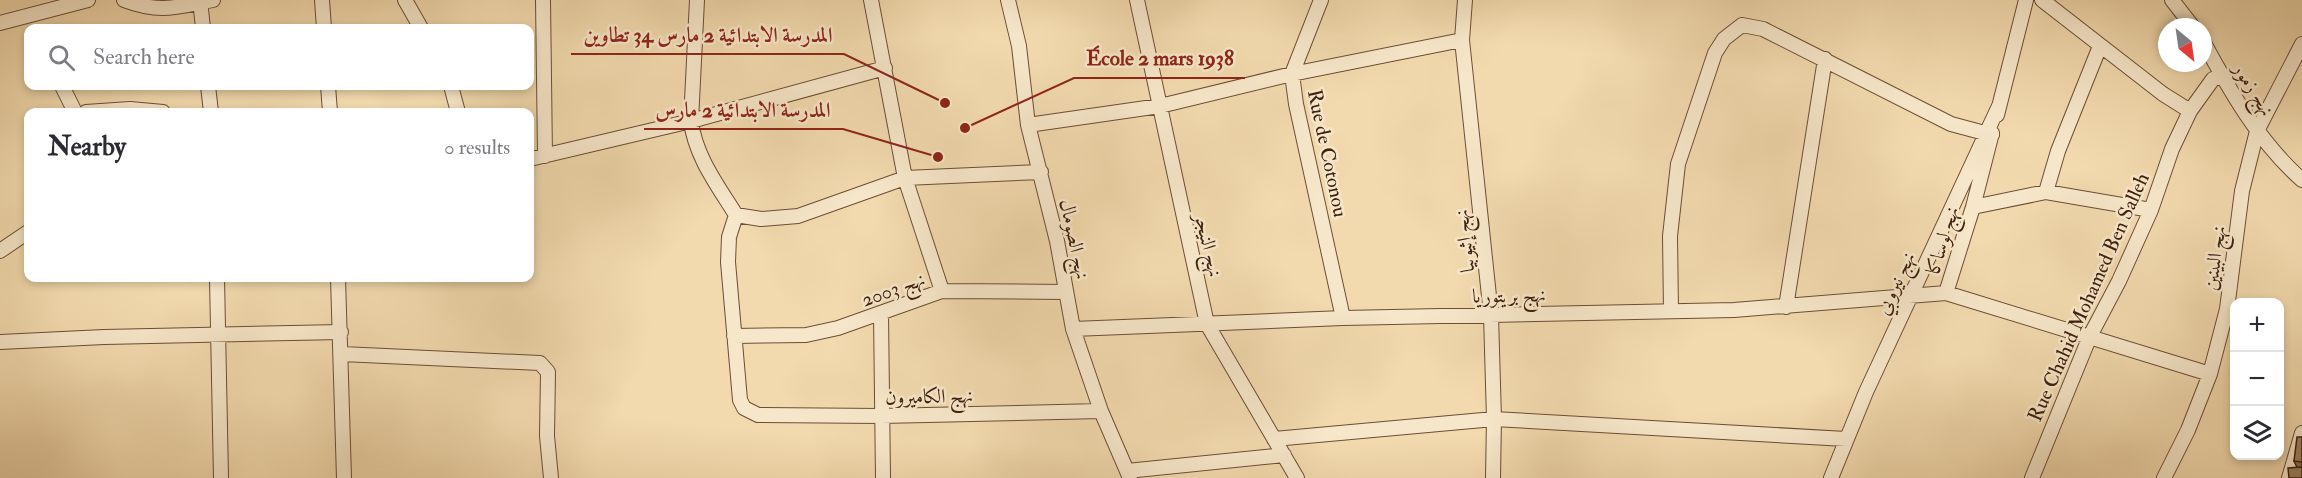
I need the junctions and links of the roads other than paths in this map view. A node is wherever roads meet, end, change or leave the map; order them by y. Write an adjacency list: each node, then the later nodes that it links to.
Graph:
1 (88, 0): 17 (street)
2 (124, 0): 15 (street)
3 (322, 0): 20 (street)
4 (405, 0): 21 (street)
5 (543, 0): 44 (street)
6 (697, 0): 40 (street)
7 (871, 0): 27 (street)
8 (1008, 0): 41 (street, نهج الصومال)
9 (1137, 0): 34 (street, نهج النيجر)
10 (1321, 0): 28 (street, Rue de Cotonou)
11 (1465, 0): 22 (street, نهج إثيوبيا)
12 (2026, 0): 43 (street, نهج لوساكا)
13 (2042, 0): 24 (street)
14 (2172, 0): 16 (street)
15 (205, 1): 19 (street)
16 (2186, 18)
17 (30, 22): 18 (street)
18 (0, 24)
19 (203, 24)
20 (324, 24)
21 (419, 24)
22 (1462, 40): 28 (street); 64 (street, نهج إثيوبيا)
23 (2302, 44): 42 (street, نهج البينين)
24 (2100, 46): 39 (street); 49 (street)
25 (2212, 58): 29 (street, نهج زمور)
26 (1825, 59): 43 (street); 61 (street); 62 (street)
27 (885, 68): 40 (street); 47 (street)
28 (1292, 74): 34 (street); 65 (street, Rue de Cotonou)
29 (2222, 76): 39 (street, Rue Chahid Mohamed Ben Salleh); 42 (street, نهج زمور)
30 (64, 90): 35 (street)
31 (208, 90): 36 (street)
32 (328, 90): 37 (street)
33 (452, 90): 38 (street)
34 (1160, 106): 41 (street); 66 (street, نهج النيجر)
35 (73, 108)
36 (211, 108)
37 (330, 108)
38 (457, 108)
39 (2190, 111): 51 (street, Rue Chahid Mohamed Ben Salleh)
40 (691, 121): 44 (street); 52 (street)
41 (1028, 126): 46 (street, نهج الصومال)
42 (2257, 131): 48 (street, نهج زمور); 74 (street, نهج البينين)
43 (1988, 134): 50 (street, نهج لوساكا); 60 (street, نهج نيروبي)
44 (545, 156): 45 (street)
45 (534, 158)
46 (1041, 172): 47 (street); 58 (street, نهج الصومال)
47 (905, 178): 52 (street); 57 (street)
48 (2302, 180)
49 (2046, 192): 50 (street); 51 (street)
50 (1972, 207): 59 (street, نهج لوساكا)
51 (2151, 210): 71 (street, Rue Chahid Mohamed Ben Salleh)
52 (736, 215): 70 (street)
53 (24, 235): 54 (street)
54 (0, 251)
55 (217, 282): 69 (street)
56 (338, 282): 68 (street)
57 (942, 291): 58 (street, نهج 2003); 63 (street, نهج 2003)
58 (1066, 292): 67 (street, نهج الصومال)
59 (1946, 293): 60 (street, نهج بريتوريا); 71 (street, نهج لوساكا)
60 (1911, 296): 61 (street, نهج بريتوريا); 80 (street, نهج نيروبي)
61 (1786, 307): 62 (street, نهج بريتوريا)
62 (1671, 311): 64 (street, نهج بريتوريا)
63 (881, 314): 70 (street, نهج 2003); 76 (street)
64 (1491, 315): 65 (street, نهج بريتوريا); 77 (street, نهج إثيوبيا)
65 (1343, 318): 66 (street, نهج بريتوريا)
66 (1207, 324): 67 (street, نهج بريتوريا); 79 (street, نهج النيجر)
67 (1073, 329): 75 (street, نهج الصومال)
68 (341, 332): 69 (street); 73 (street)
69 (219, 334): 72 (street); 83 (street)
70 (734, 336): 76 (street, نهج الكاميرون)
71 (2090, 336): 74 (street, نهج لوساكا); 90 (street, Rue Chahid Mohamed Ben Salleh)
72 (0, 342)
73 (342, 354): 84 (street); 85 (street)
74 (2210, 374): 91 (street, نهج البينين)
75 (1101, 411): 76 (street, نهج الكاميرون); 82 (street, نهج الصومال)
76 (882, 416): 86 (street)
77 (1494, 419): 79 (street); 80 (street); 88 (street, نهج إثيوبيا)
78 (2302, 433): 92 (street)
79 (1274, 438): 81 (street, نهج النيجر)
80 (1846, 438): 89 (street, نهج نيروبي)
81 (1284, 455): 82 (street); 87 (street, نهج النيجر)
82 (1128, 474)
83 (221, 478)
84 (344, 478)
85 (551, 478)
86 (883, 478)
87 (1297, 478)
88 (1493, 478)
89 (1831, 478)
90 (2032, 478)
91 (2164, 478)
92 (2289, 478)

